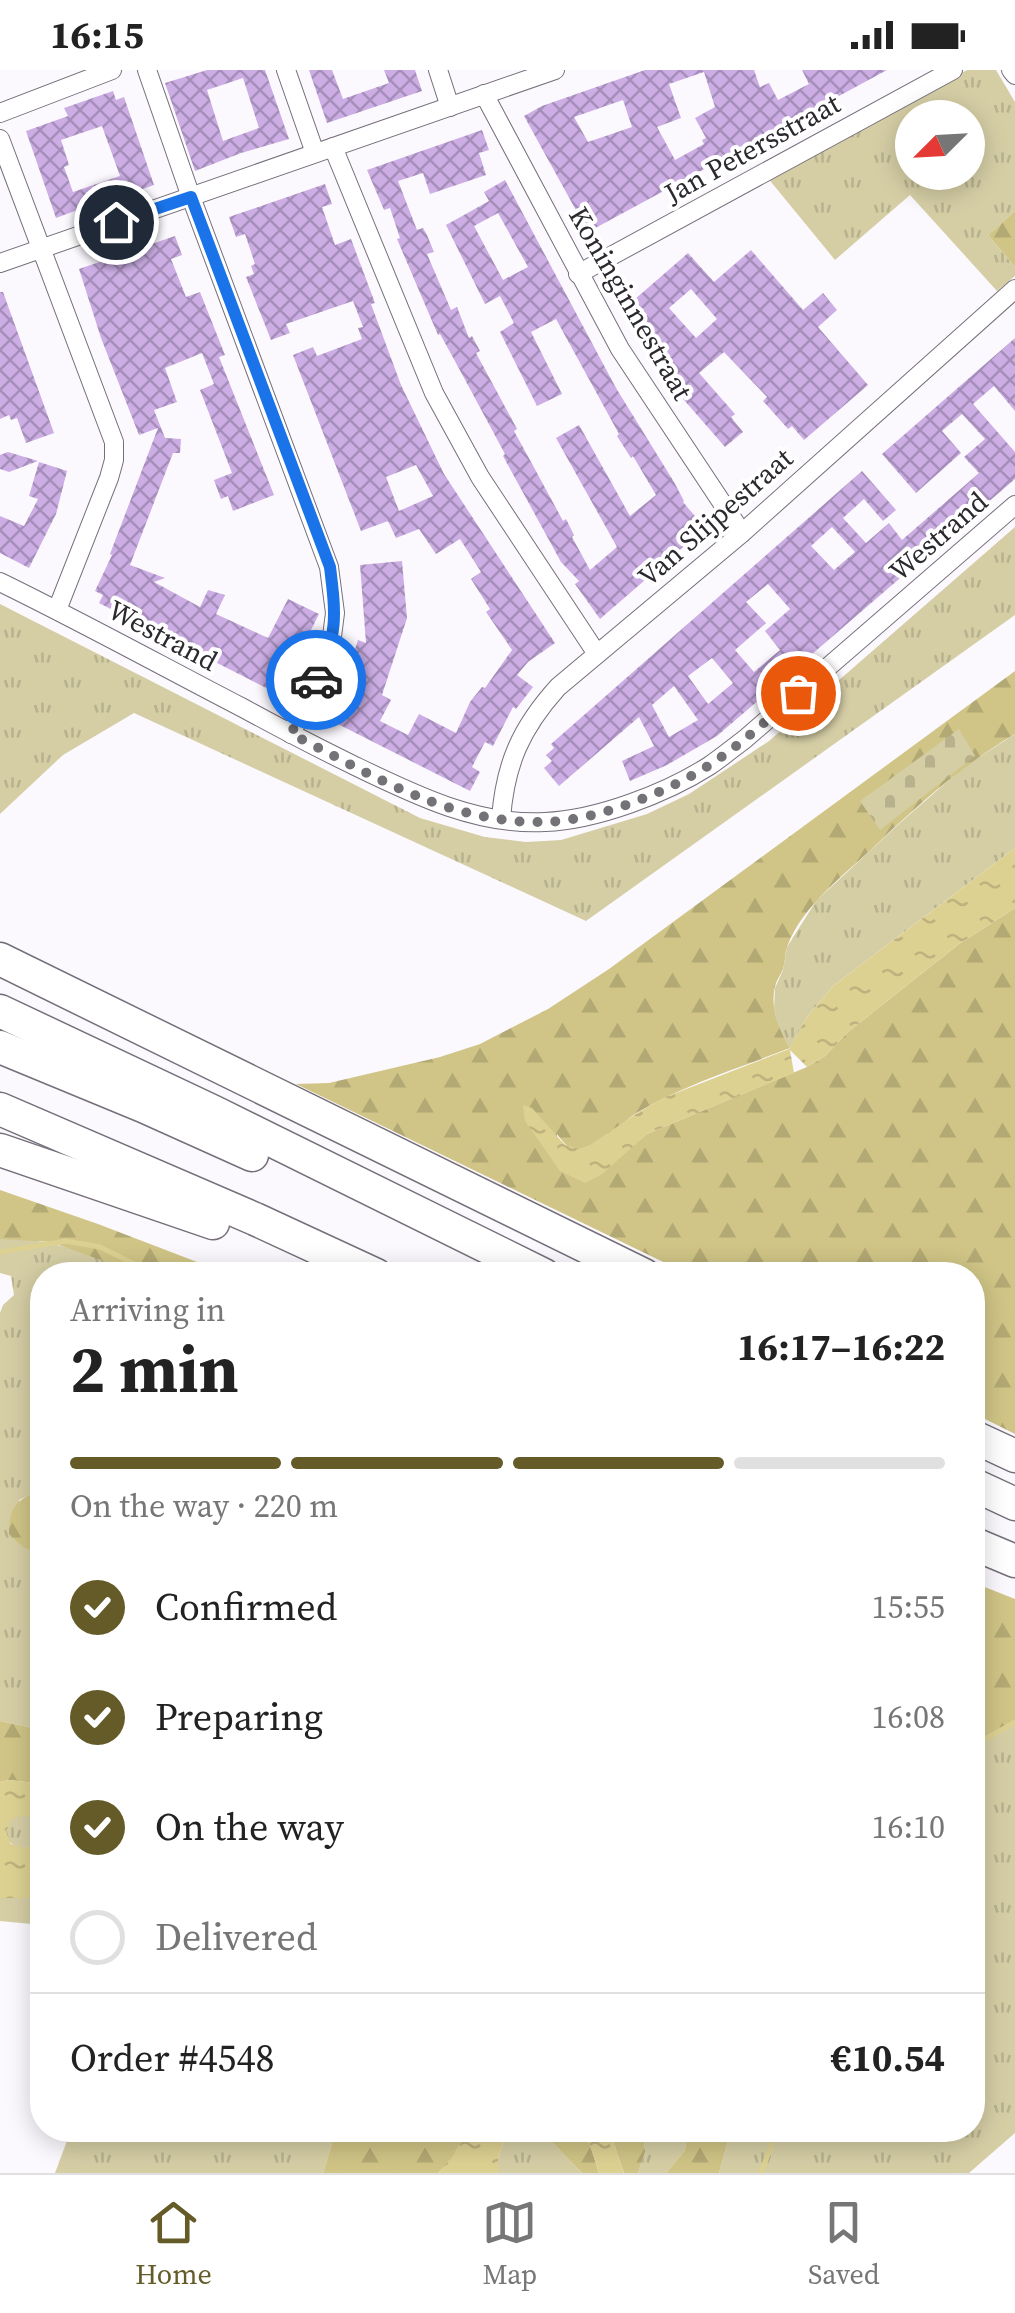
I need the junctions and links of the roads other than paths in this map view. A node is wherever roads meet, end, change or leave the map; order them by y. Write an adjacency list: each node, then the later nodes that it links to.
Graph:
1 (112, 70): 9 (street)
2 (147, 70): 12 (street)
3 (286, 70): 11 (street)
4 (438, 70): 8 (street)
5 (555, 70): 7 (street)
6 (953, 70): 15 (street, Jan Petersstraat)
7 (484, 94): 8 (street); 15 (street, Koninginnestraat)
8 (450, 106): 11 (street)
9 (0, 113)
10 (0, 139): 13 (street)
11 (324, 150): 12 (street); 21 (street)
12 (191, 197): 13 (street); 22 (street)
13 (40, 248): 14 (street); 20 (street)
14 (0, 262)
15 (578, 274): 18 (street, Koninginnestraat)
16 (1015, 289): 18 (street, Van Slijpestraat)
17 (1015, 505): 23 (street, Westrand)
18 (742, 533): 21 (street, Van Slijpestraat)
19 (0, 582): 20 (street, Westrand)
20 (57, 610): 22 (street, Westrand)
21 (597, 654): 23 (street, Van Slijpestraat)
22 (291, 734): 23 (street, Westrand)
23 (501, 819)
24 (0, 958): 33 (highway)
25 (0, 1010): 29 (highway)
26 (0, 1047): 29 (highway)
27 (0, 1109): 31 (highway)
28 (0, 1150): 30 (highway)
29 (448, 1228): 32 (highway)
30 (313, 1262)
31 (348, 1262)
32 (517, 1262)
33 (618, 1262)
34 (985, 1442): 35 (highway)
35 (1015, 1456)
36 (985, 1490): 37 (highway)
37 (1015, 1504)
38 (985, 1549): 39 (highway)
39 (1015, 1562)

